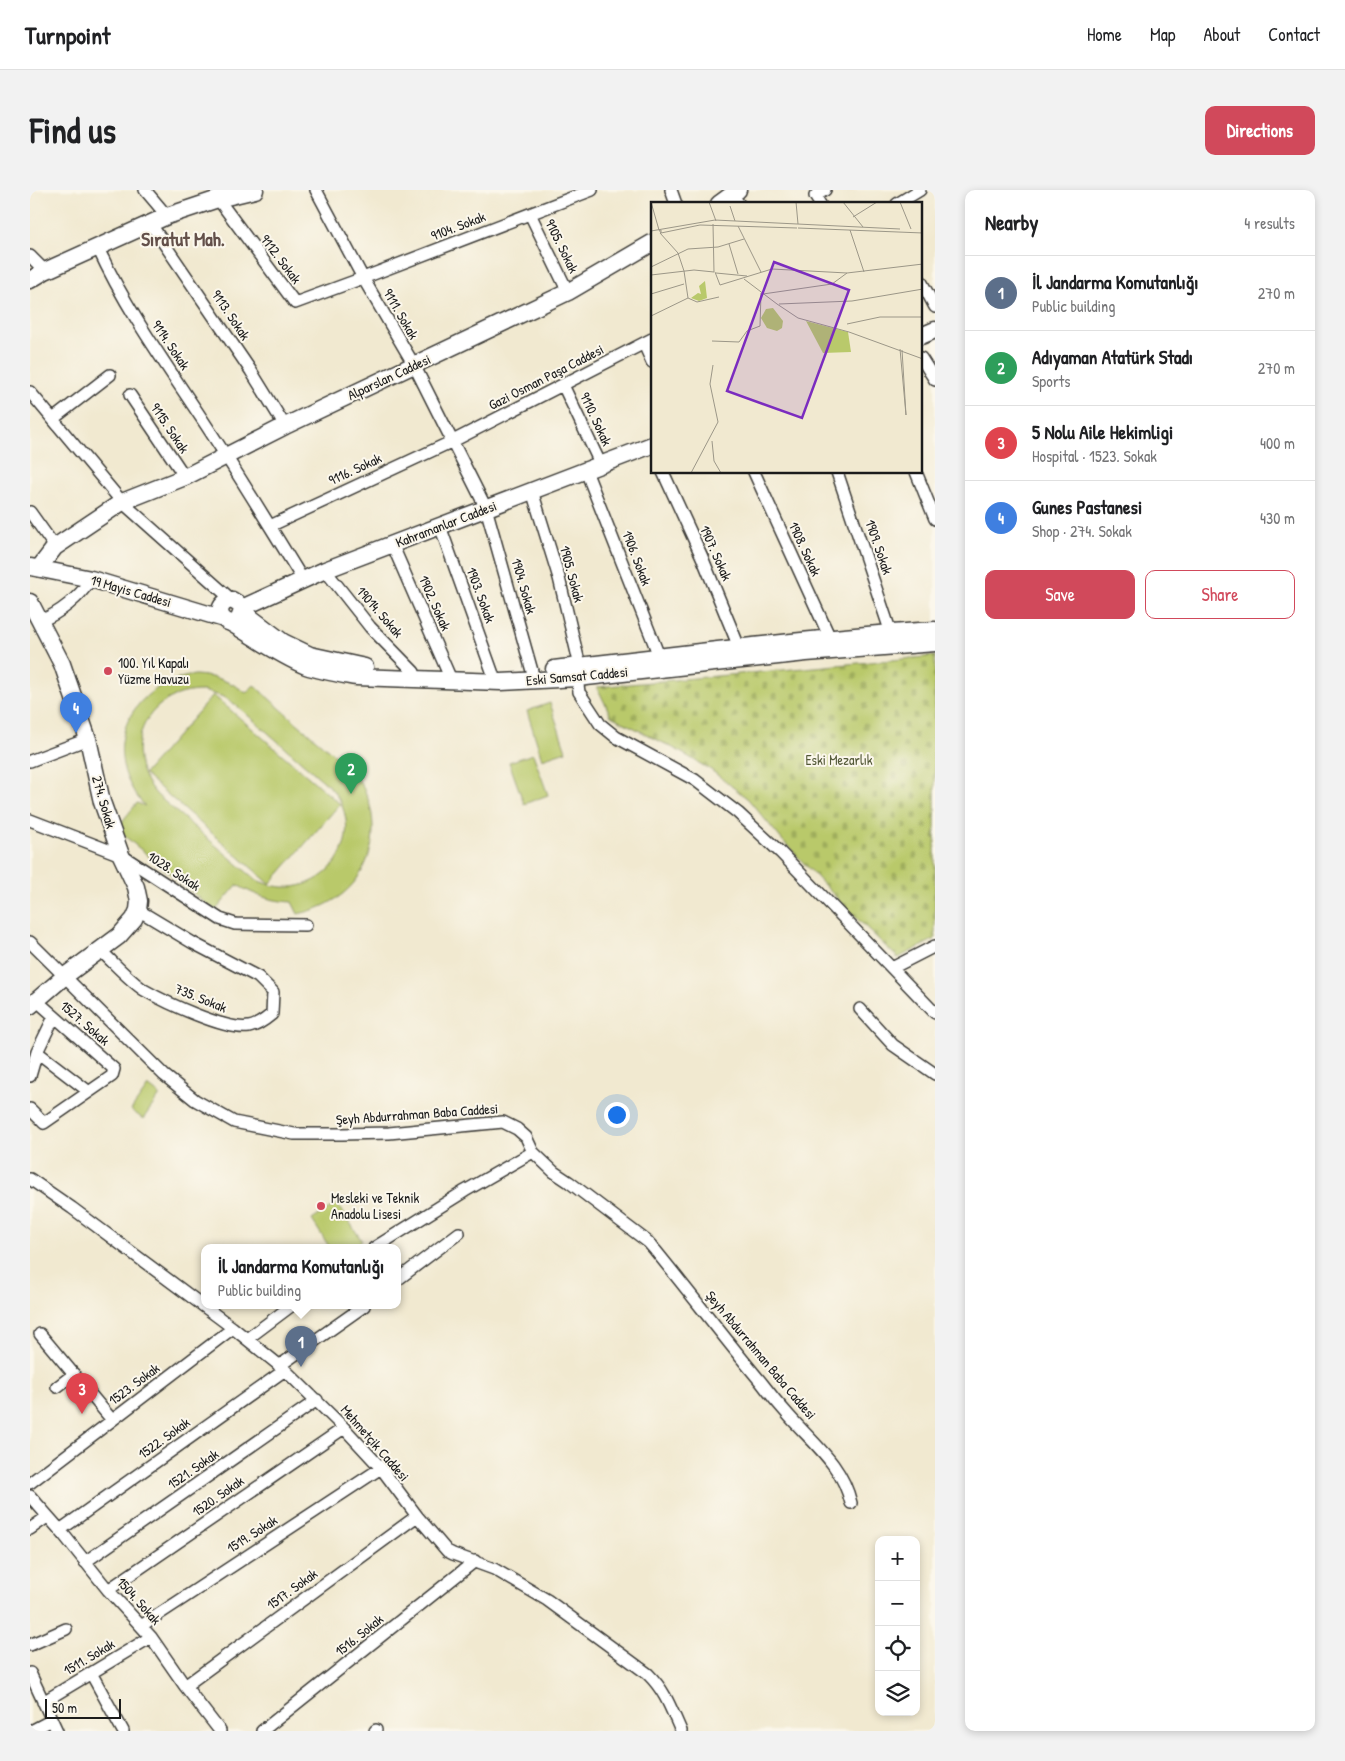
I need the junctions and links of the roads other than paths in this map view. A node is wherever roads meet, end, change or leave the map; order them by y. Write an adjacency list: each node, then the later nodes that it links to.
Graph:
1 (145, 190): 13 (street)
2 (255, 190): 8 (street)
3 (316, 190): 19 (street, 9111. Sokak)
4 (592, 190): 12 (street, 9104. Sokak)
5 (671, 190): 9 (street)
6 (824, 190): 10 (street)
7 (920, 190): 11 (street)
8 (218, 199): 13 (street); 19 (street, 9112. Sokak)
9 (675, 202)
10 (819, 202)
11 (900, 202)
12 (530, 214): 19 (street, 9104. Sokak); 22 (street, 9105. Sokak)
13 (167, 216): 14 (street)
14 (150, 223): 16 (street); 36 (street, 9113. Sokak)
15 (651, 244): 22 (street, Alparslan Caddesi)
16 (98, 248): 18 (street); 39 (street, 9114. Sokak)
17 (30, 256): 18 (street)
18 (45, 272): 20 (street)
19 (363, 278): 29 (street, 9111. Sokak)
20 (30, 280)
21 (922, 283): 23 (street)
22 (568, 292): 29 (street, Alparslan Caddesi)
23 (935, 307)
24 (935, 330): 25 (street)
25 (922, 336)
26 (648, 342): 27 (street); 32 (street, Gazi Osman Paşa Caddesi)
27 (651, 357)
28 (922, 360): 31 (street)
29 (414, 365): 36 (street, Alparslan Caddesi); 37 (street, 9111. Sokak)
30 (110, 375): 35 (street)
31 (935, 380)
32 (563, 385): 37 (street, Gazi Osman Paşa Caddesi); 40 (street, 9110. Sokak)
33 (30, 392): 35 (street)
34 (130, 396): 45 (street, 9115. Sokak)
35 (53, 419): 47 (street)
36 (285, 426): 39 (street, Alparslan Caddesi)
37 (453, 441): 48 (street, 9111. Sokak); 51 (street, 9116. Sokak)
38 (651, 447): 40 (street, Kahramanlar Caddesi)
39 (226, 455): 45 (street, Alparslan Caddesi); 51 (street, 9114. Sokak)
40 (594, 468): 46 (street, Kahramanlar Caddesi); 67 (street, 1906. Sokak)
41 (664, 474): 66 (street, 1907. Sokak)
42 (755, 474): 64 (street, 1908. Sokak)
43 (838, 474): 63 (street, 1909. Sokak)
44 (917, 474): 50 (street)
45 (185, 477): 47 (street, Alparslan Caddesi)
46 (532, 490): 48 (street, Kahramanlar Caddesi); 70 (street, 1905. Sokak)
47 (122, 502): 54 (street, 19 Mayis Caddesi); 60 (street)
48 (486, 508): 52 (street, Kahramanlar Caddesi); 68 (street, 1904. Sokak)
49 (30, 512): 54 (street)
50 (935, 519)
51 (270, 526): 58 (street, 9114. Sokak)
52 (440, 526): 53 (street, Kahramanlar Caddesi); 71 (street, 1903. Sokak)
53 (392, 544): 56 (street, Kahramanlar Caddesi); 72 (street, 1902. Sokak)
54 (56, 547): 55 (street, 19 Mayis Caddesi)
55 (35, 567): 57 (street, 19 Mayis Caddesi)
56 (325, 570): 58 (street, Kahramanlar Caddesi); 69 (street, 19014. Sokak)
57 (91, 579): 60 (street, 19 Mayis Caddesi); 61 (street)
58 (303, 580): 60 (street, Kahramanlar Caddesi)
59 (30, 602): 61 (street, 274. Sokak)
60 (234, 612): 69 (street, Eski Samsat Caddesi); 70 (street, Eski Samsat Caddesi)
61 (40, 621): 73 (street, 274. Sokak)
62 (935, 630): 63 (street, Eski Samsat Caddesi)
63 (891, 633): 64 (street, Eski Samsat Caddesi)
64 (830, 638): 66 (street, Eski Samsat Caddesi)
65 (935, 642): 70 (street, Eski Samsat Caddesi)
66 (739, 647): 67 (street, Eski Samsat Caddesi)
67 (659, 656): 70 (street, Eski Samsat Caddesi)
68 (532, 671): 70 (street, Eski Samsat Caddesi); 71 (street, Eski Samsat Caddesi)
69 (414, 672): 72 (street, Eski Samsat Caddesi)
70 (578, 672): 82 (street, 1905. Sokak)
71 (493, 674): 72 (street, Eski Samsat Caddesi)
72 (450, 675)
73 (88, 739): 74 (street); 76 (street, 274. Sokak)
74 (30, 761)
75 (30, 820): 76 (street, 1028. Sokak)
76 (121, 855): 77 (street, 274. Sokak); 78 (street, 1028. Sokak)
77 (138, 910): 81 (street); 81 (street, 735. Sokak)
78 (306, 925)
79 (30, 942): 83 (street, Şeyh Abdurrahman Baba Caddesi)
80 (935, 946): 82 (street)
81 (101, 951): 83 (street)
82 (892, 968): 86 (street, 1905. Sokak)
83 (65, 976): 84 (street); 93 (street, Şeyh Abdurrahman Baba Caddesi)
84 (33, 1003): 87 (street, 1527. Sokak)
85 (860, 1008): 89 (street)
86 (935, 1013)
87 (54, 1017): 88 (street); 91 (street, 1527. Sokak)
88 (37, 1052): 90 (street); 91 (street)
89 (935, 1074)
90 (30, 1076)
91 (88, 1092): 92 (street)
92 (30, 1109)
93 (533, 1152): 96 (street); 114 (street, Şeyh Abdurrahman Baba Caddesi)
94 (30, 1180): 98 (street, Mehmetçik Caddesi)
95 (459, 1233): 97 (street)
96 (380, 1244)
97 (401, 1277)
98 (201, 1304)
99 (208, 1309): 102 (street, Mehmetçik Caddesi)
100 (287, 1309): 104 (street)
101 (360, 1309): 105 (street, 1522. Sokak)
102 (233, 1328): 104 (street, Mehmetçik Caddesi); 109 (street, 1523. Sokak)
103 (40, 1334): 106 (street)
104 (247, 1340): 105 (street, Mehmetçik Caddesi)
105 (282, 1368): 108 (street, Mehmetçik Caddesi); 118 (street, 1522. Sokak)
106 (74, 1374): 107 (street); 109 (street)
107 (57, 1387)
108 (317, 1400): 110 (street, Mehmetçik Caddesi); 119 (street, 1521. Sokak)
109 (112, 1420): 112 (street, 1523. Sokak)
110 (344, 1428): 111 (street, Mehmetçik Caddesi); 121 (street, 1520. Sokak)
111 (380, 1468): 115 (street, Mehmetçik Caddesi); 122 (street, 1519. Sokak)
112 (30, 1483)
113 (30, 1496): 116 (street, 1504. Sokak)
114 (851, 1504)
115 (417, 1516): 120 (street, Mehmetçik Caddesi); 128 (street, 1517. Sokak)
116 (47, 1517): 117 (street); 118 (street, 1504. Sokak)
117 (30, 1529)
118 (60, 1530): 119 (street, 1504. Sokak)
119 (85, 1562): 121 (street, 1504. Sokak)
120 (475, 1562): 135 (street, 1516. Sokak); 136 (street, Mehmetçik Caddesi)
121 (108, 1590): 122 (street, 1504. Sokak)
122 (141, 1626): 124 (street, 1504. Sokak)
123 (66, 1629): 125 (street)
124 (151, 1637): 127 (street, 1511. Sokak); 128 (street, 1504. Sokak)
125 (30, 1645)
126 (30, 1673): 129 (street)
127 (91, 1673): 129 (street, 1511. Sokak); 133 (street)
128 (185, 1686): 134 (street, 1504. Sokak)
129 (37, 1697): 130 (street)
130 (52, 1720): 131 (street); 132 (street)
131 (31, 1731)
132 (57, 1731)
133 (123, 1731)
134 (220, 1731)
135 (262, 1731)
136 (681, 1731)

